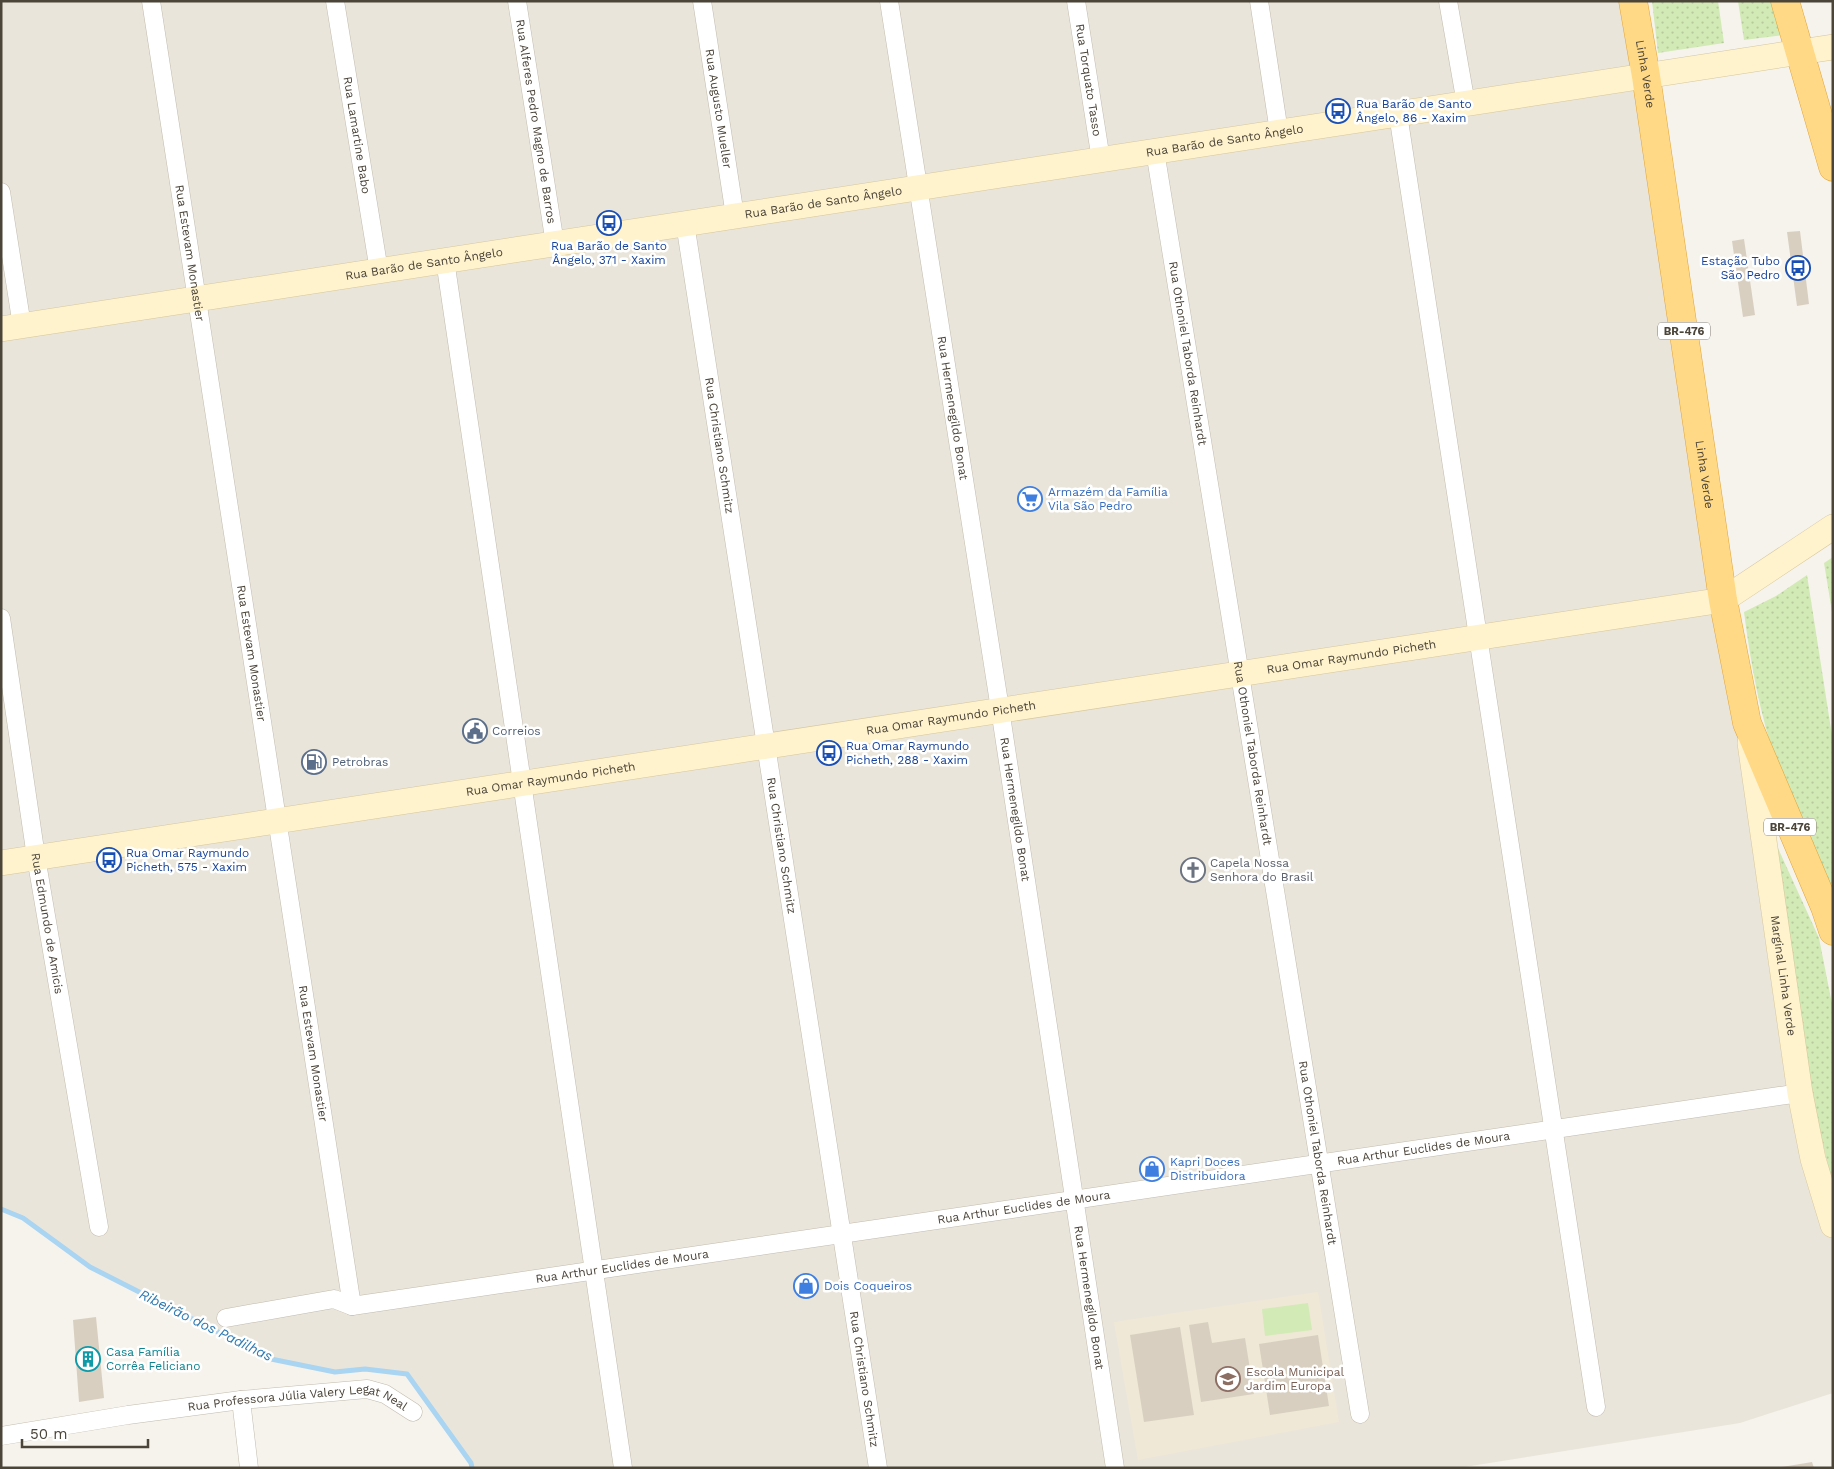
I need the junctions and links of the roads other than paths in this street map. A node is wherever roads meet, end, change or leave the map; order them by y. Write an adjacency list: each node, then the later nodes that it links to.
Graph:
1 (151, 1): 27 (street, Rua Estevam Monastier)
2 (335, 1): 26 (street, Rua Lamartine Babo)
3 (517, 1): 24 (street, Rua Alferes Pedro Magno de Barros)
4 (702, 1): 22 (street, Rua Augusto Mueller)
5 (889, 1): 20 (street, Rua Hermenegildo Bonat)
6 (1076, 1): 18 (street, Rua Torquato Tasso)
7 (1259, 1): 16 (street)
8 (1448, 1): 14 (street)
9 (1633, 1): 13 (highway, Linha Verde / BR-476)
10 (1788, 6): 12 (highway)
11 (1833, 47): 12 (main road, Rua Barão de Santo Ângelo)
12 (1801, 52): 13 (main road, Rua Barão de Santo Ângelo); 19 (highway)
13 (1646, 76): 14 (main road, Rua Barão de Santo Ângelo); 30 (highway, Linha Verde / BR-476)
14 (1466, 104): 15 (main road, Rua Barão de Santo Ângelo)
15 (1398, 114): 16 (main road, Rua Barão de Santo Ângelo); 32 (street)
16 (1279, 132): 17 (main road, Rua Barão de Santo Ângelo)
17 (1156, 151): 18 (main road, Rua Barão de Santo Ângelo); 33 (street, Rua Othoniel Taborda Reinhardt)
18 (1101, 160): 20 (main road, Rua Barão de Santo Ângelo)
19 (1833, 168)
20 (918, 188): 22 (main road, Rua Barão de Santo Ângelo); 34 (street, Rua Hermenegildo Bonat)
21 (1, 192): 28 (street)
22 (735, 216): 23 (main road, Rua Barão de Santo Ângelo)
23 (685, 224): 24 (main road, Rua Barão de Santo Ângelo); 36 (street, Rua Christiano Schmitz)
24 (555, 244): 25 (main road, Rua Barão de Santo Ângelo)
25 (445, 260): 26 (main road, Rua Barão de Santo Ângelo); 37 (street)
26 (379, 271): 27 (main road, Rua Barão de Santo Ângelo)
27 (197, 299): 28 (main road, Rua Barão de Santo Ângelo); 38 (street, Rua Estevam Monastier)
28 (12, 327)
29 (1833, 527): 30 (main road)
30 (1723, 600): 32 (main road, Rua Omar Raymundo Picheth); 35 (highway, Linha Verde / BR-476)
31 (1, 618): 39 (street, Rua Edmundo de Amicis)
32 (1478, 637): 33 (main road, Rua Omar Raymundo Picheth); 43 (street)
33 (1240, 673): 34 (main road, Rua Omar Raymundo Picheth); 44 (street, Rua Othoniel Taborda Reinhardt)
34 (1000, 709): 36 (main road, Rua Omar Raymundo Picheth); 45 (street, Rua Hermenegildo Bonat)
35 (1747, 723): 41 (highway, Linha Verde / BR-476); 42 (main road, Marginal Linha Verde)
36 (766, 746): 37 (main road, Rua Omar Raymundo Picheth); 48 (street, Rua Christiano Schmitz)
37 (522, 783): 38 (main road, Rua Omar Raymundo Picheth); 49 (street)
38 (277, 820): 39 (main road, Rua Omar Raymundo Picheth); 50 (street, Rua Estevam Monastier)
39 (36, 858): 40 (main road, Rua Omar Raymundo Picheth); 47 (street, Rua Edmundo de Amicis)
40 (1, 863)
41 (1833, 931)
42 (1800, 1093): 43 (street, Rua Arthur Euclides de Moura); 46 (main road, Marginal Linha Verde)
43 (1553, 1129): 44 (street, Rua Arthur Euclides de Moura); 53 (street)
44 (1319, 1164): 45 (street, Rua Arthur Euclides de Moura); 55 (street, Rua Othoniel Taborda Reinhardt)
45 (1074, 1200): 48 (street, Rua Arthur Euclides de Moura); 60 (street, Rua Hermenegildo Bonat)
46 (1833, 1225)
47 (99, 1227)
48 (842, 1234): 49 (street, Rua Arthur Euclides de Moura); 59 (street, Rua Christiano Schmitz)
49 (594, 1270): 50 (street, Rua Arthur Euclides de Moura); 58 (street)
50 (352, 1306): 51 (street, Rua Arthur Euclides de Moura)
51 (226, 1318)
52 (241, 1400): 54 (street, Rua Professora Júlia Valery Legat Neal); 56 (street, Rua Professora Júlia Valery Legat Neal); 57 (street)
53 (1596, 1407)
54 (413, 1412)
55 (1360, 1414)
56 (1, 1436)
57 (249, 1468)
58 (623, 1468)
59 (878, 1468)
60 (1115, 1468)

